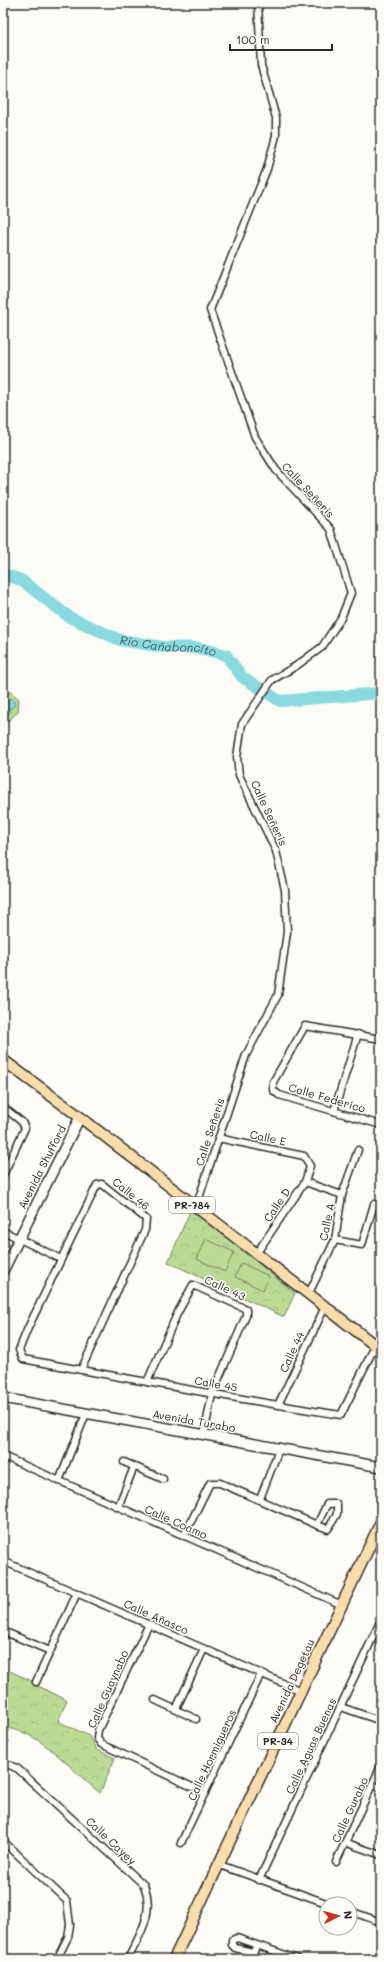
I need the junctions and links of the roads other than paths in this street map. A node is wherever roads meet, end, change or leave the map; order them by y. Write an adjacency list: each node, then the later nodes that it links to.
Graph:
1 (258, 3): 9 (street, Calle Señeris)
2 (358, 1034): 3 (street, Calle Federico); 6 (street); 6 (street, Calle Federico)
3 (381, 1039)
4 (3, 1060): 7 (main road, PR-784 / PR-784)
5 (3, 1107): 12 (street)
6 (334, 1111): 8 (street, Calle Federico)
7 (80, 1117): 16 (main road, PR-784 / PR-784); 18 (street, Avenida Shufford)
8 (381, 1124)
9 (218, 1138): 11 (street, Calle E); 16 (street, Calle Señeris)
10 (358, 1150): 14 (street, Calle A)
11 (310, 1166): 13 (street, Calle D)
12 (3, 1175)
13 (305, 1182): 14 (street); 20 (street, Calle D)
14 (342, 1195): 19 (street, Calle A)
15 (374, 1204): 19 (street)
16 (196, 1207): 20 (main road, PR-784 / PR-784)
17 (3, 1231): 18 (street)
18 (19, 1238): 21 (street); 22 (street, Avenida Shufford)
19 (335, 1240): 23 (street, Calle A)
20 (256, 1254): 23 (main road, PR-784 / PR-784)
21 (61, 1259): 26 (street, Calle 46); 27 (street, Calle 46)
22 (3, 1271)
23 (308, 1295): 24 (main road, PR-784 / PR-784)
24 (325, 1307): 25 (main road, PR-784 / PR-784); 31 (street, Calle 44)
25 (378, 1348): 31 (street, Calle 45)
26 (19, 1350): 27 (street, Calle 45)
27 (81, 1370): 28 (street, Calle 45)
28 (147, 1382): 29 (street, Calle 45); 29 (street, Calle 43)
29 (212, 1394): 31 (street, Calle 45); 33 (street, Calle 43)
30 (3, 1398): 32 (street, Avenida Turabo)
31 (278, 1406)
32 (86, 1414): 33 (street, Avenida Turabo); 40 (street)
33 (204, 1436): 34 (street, Avenida Turabo)
34 (279, 1449): 38 (street, Avenida Turabo); 41 (street)
35 (3, 1456): 40 (street, Calle Coamo)
36 (124, 1462): 37 (street)
37 (134, 1467): 39 (street); 42 (street)
38 (381, 1467)
39 (163, 1479)
40 (59, 1481): 42 (street, Calle Coamo)
41 (260, 1499): 44 (street); 45 (street)
42 (118, 1507): 45 (street, Calle Coamo)
43 (381, 1522): 48 (main road, Avenida Degetau / PR-34)
44 (317, 1525)
45 (184, 1536): 48 (street, Calle Coamo)
46 (3, 1561): 47 (street, Calle Añasco)
47 (78, 1594): 50 (street, Calle Añasco); 53 (street)
48 (342, 1605): 56 (main road, Avenida Degetau / PR-34)
49 (381, 1621): 58 (street, Calle Aguas Buenas)
50 (149, 1624): 52 (street, Calle Añasco); 66 (street, Calle Guaynabo)
51 (3, 1631): 53 (street)
52 (204, 1649): 54 (street, Calle Añasco); 59 (street)
53 (50, 1651): 55 (street)
54 (261, 1674): 56 (street, Calle Añasco); 66 (street, Calle Hormigueros)
55 (36, 1682)
56 (301, 1691): 72 (main road, Avenida Degetau / PR-34)
57 (155, 1700): 59 (street)
58 (341, 1707): 61 (street); 73 (street, Calle Aguas Buenas)
59 (176, 1709): 60 (street)
60 (196, 1719)
61 (381, 1721)
62 (3, 1762): 80 (street, Calle Cayey)
63 (381, 1766): 64 (street, Calle Gurabo)
64 (372, 1785): 65 (street); 69 (street, Calle Gurabo)
65 (381, 1788)
66 (205, 1793): 68 (street, Calle Hormigueros)
67 (3, 1841): 79 (street)
68 (181, 1843)
69 (346, 1843): 70 (street); 71 (street, Calle Gurabo)
70 (381, 1855)
71 (336, 1862)
72 (220, 1865): 73 (street); 81 (main road, Avenida Degetau / PR-34)
73 (259, 1880): 74 (street)
74 (318, 1900)
75 (358, 1914): 76 (street)
76 (381, 1922)
77 (257, 1944): 78 (street); 78 (street); 83 (street)
78 (253, 1952): 82 (street)
79 (57, 1959)
80 (128, 1959)
81 (174, 1959)
82 (251, 1959)
83 (297, 1959)

